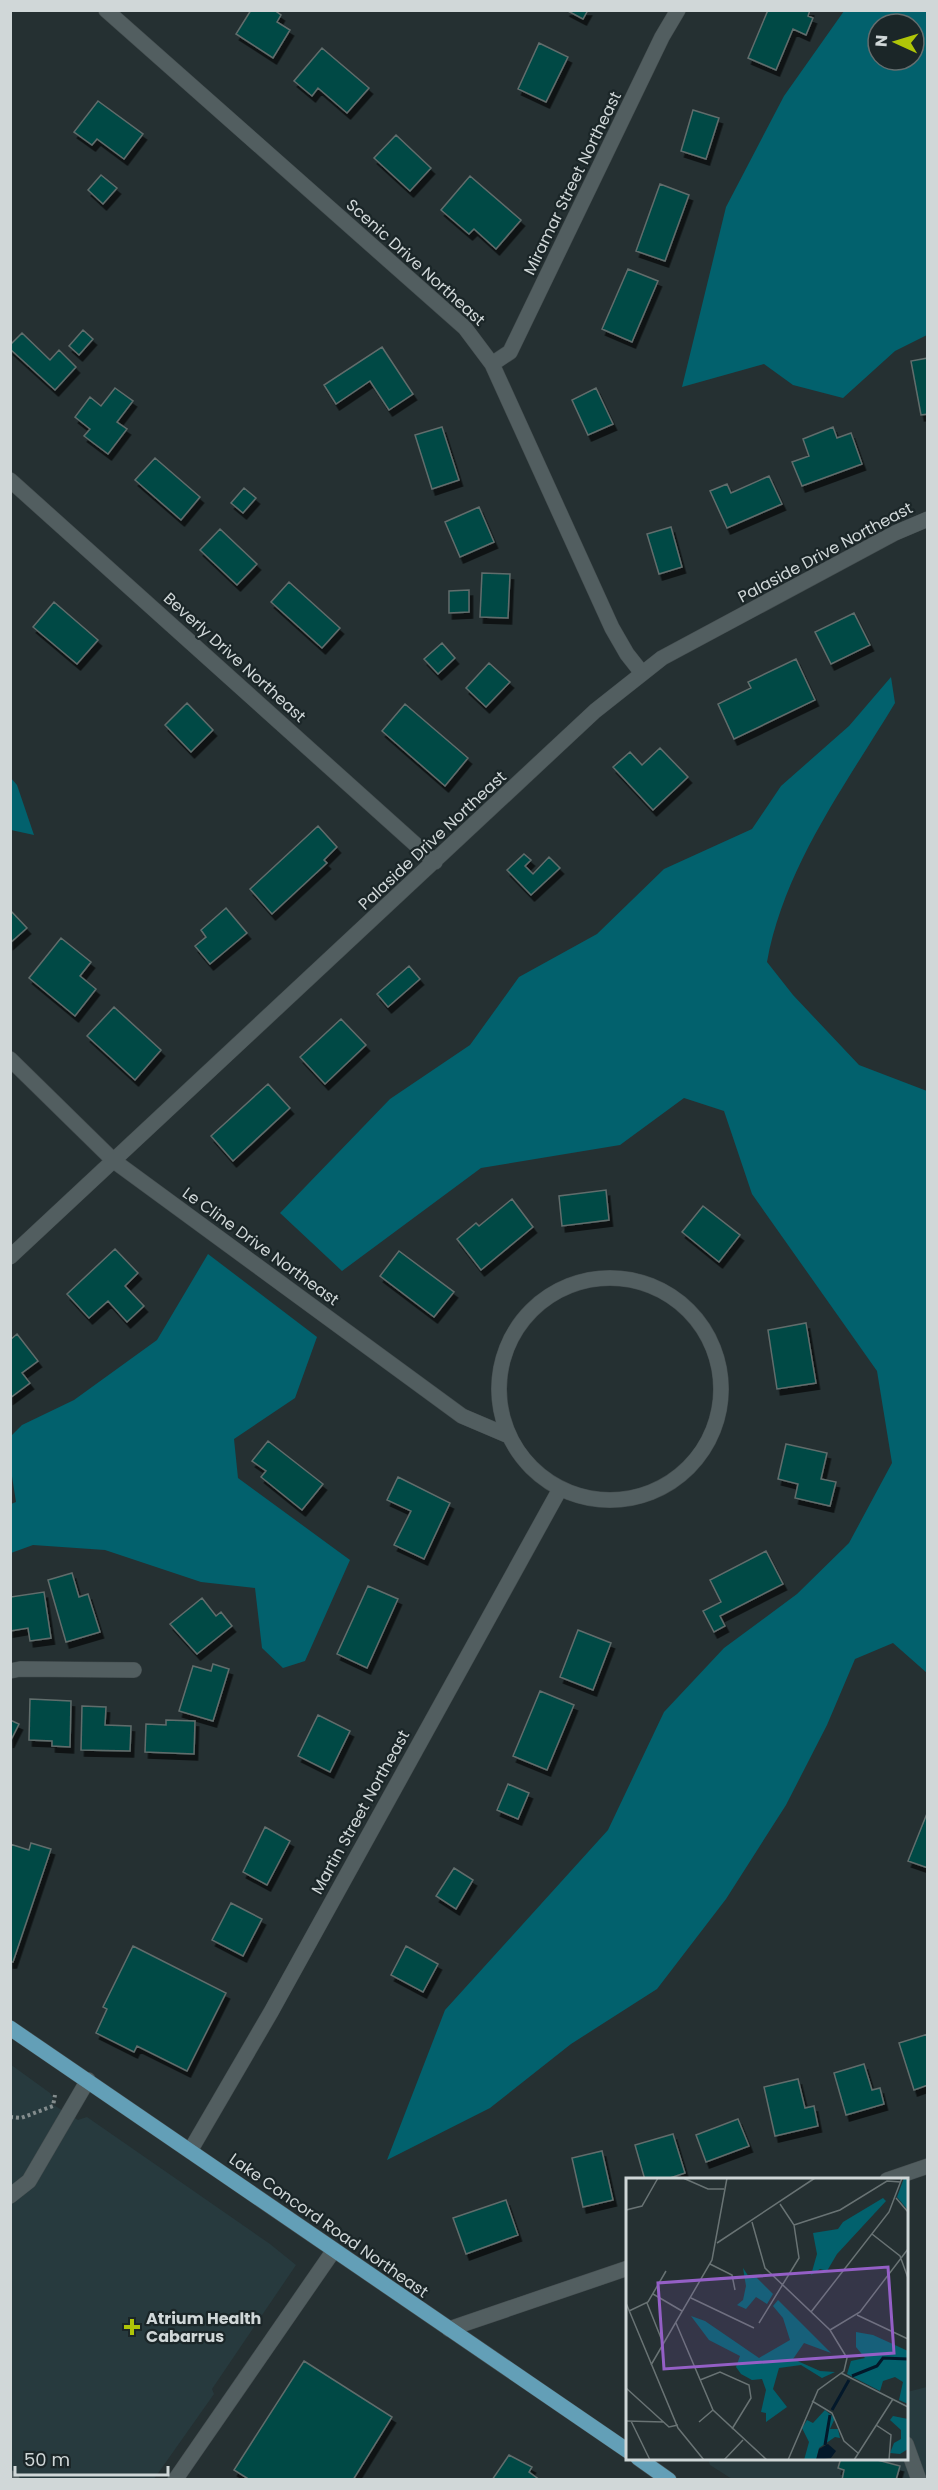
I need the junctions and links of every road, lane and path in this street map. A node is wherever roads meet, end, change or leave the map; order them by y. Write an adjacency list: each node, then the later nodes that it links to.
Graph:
1 (106, 10): 3 (street, Scenic Drive Northeast)
2 (678, 10): 3 (street, Miramar Street Northeast)
3 (492, 364): 6 (street, Scenic Drive Northeast)
4 (10, 480): 7 (street, Beverly Drive Northeast)
5 (927, 519): 6 (street, Palaside Drive Northeast)
6 (642, 673): 7 (street, Palaside Drive Northeast)
7 (435, 862): 9 (street, Palaside Drive Northeast)
8 (10, 1059): 9 (street, Le Cline Drive Northeast)
9 (114, 1161): 10 (street, Palaside Drive Northeast); 11 (street, Le Cline Drive Northeast)
10 (10, 1257)
11 (509, 1436): 12 (street); 12 (street)
12 (560, 1489): 19 (street, Martin Street Northeast)
13 (134, 1670): 14 (street)
14 (10, 1671)
15 (10, 2028): 16 (main road, Lake Concord Road Northeast)
16 (88, 2080): 19 (main road, Lake Concord Road Northeast); 22 (street)
17 (55, 2095): 18 (path)
18 (10, 2117)
19 (190, 2151): 23 (main road, Lake Concord Road Northeast)
20 (927, 2166): 21 (street)
21 (892, 2178)
22 (10, 2196)
23 (334, 2250): 25 (main road, Lake Concord Road Northeast); 30 (street)
24 (626, 2268): 25 (street)
25 (448, 2329): 27 (main road, Lake Concord Road Northeast)
26 (908, 2449): 31 (street)
27 (626, 2450)
28 (640, 2460): 29 (main road)
29 (662, 2478)
30 (176, 2480)
31 (920, 2480)

